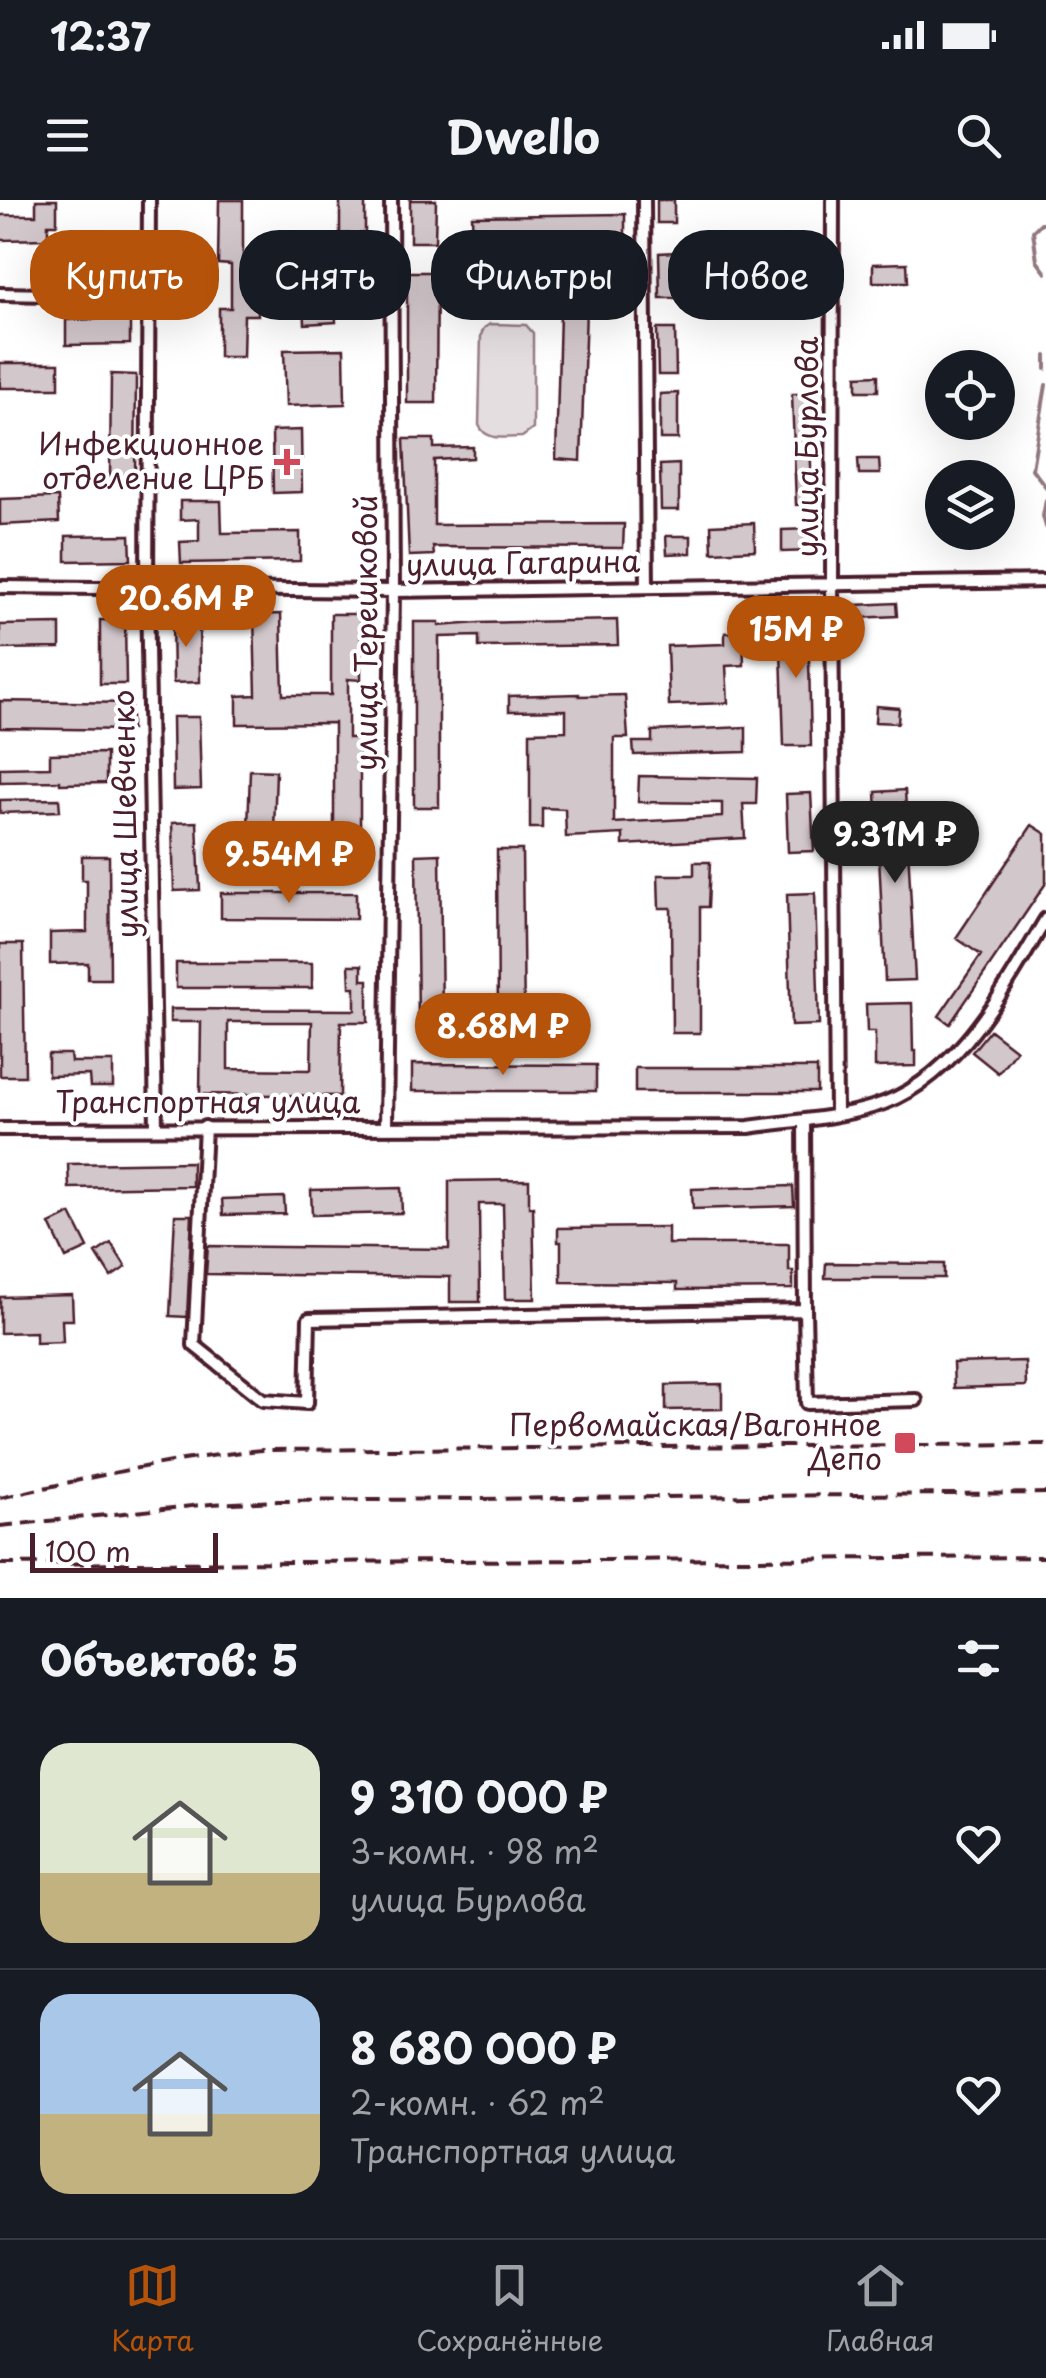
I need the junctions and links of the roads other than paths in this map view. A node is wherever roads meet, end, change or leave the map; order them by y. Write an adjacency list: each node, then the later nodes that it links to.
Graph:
1 (149, 200): 5 (street, улица Шевченко)
2 (391, 200): 14 (street, улица Терешковой)
3 (644, 200): 13 (street)
4 (834, 200): 10 (street, улица Бурлова)
5 (149, 230)
6 (0, 294): 7 (street)
7 (30, 295)
8 (149, 320): 12 (street, улица Шевченко)
9 (1046, 581): 10 (street, улица Гагарина)
10 (832, 584): 13 (street, улица Гагарина); 16 (street, улица Бурлова)
11 (0, 587): 12 (street, улица Гагарина)
12 (147, 587): 14 (street, улица Гагарина); 18 (street, улица Шевченко)
13 (647, 587): 14 (street, улица Гагарина)
14 (394, 591): 20 (street, улица Терешковой)
15 (1046, 919): 16 (street, Транспортная улица)
16 (836, 1114): 17 (street, Транспортная улица)
17 (804, 1120): 20 (street, Транспортная улица); 22 (street)
18 (156, 1127): 19 (street, Транспортная улица); 21 (street, Транспортная улица)
19 (204, 1127): 20 (street, Транспортная улица); 22 (street)
20 (386, 1127)
21 (0, 1129)
22 (804, 1310): 23 (street)
23 (916, 1400)

